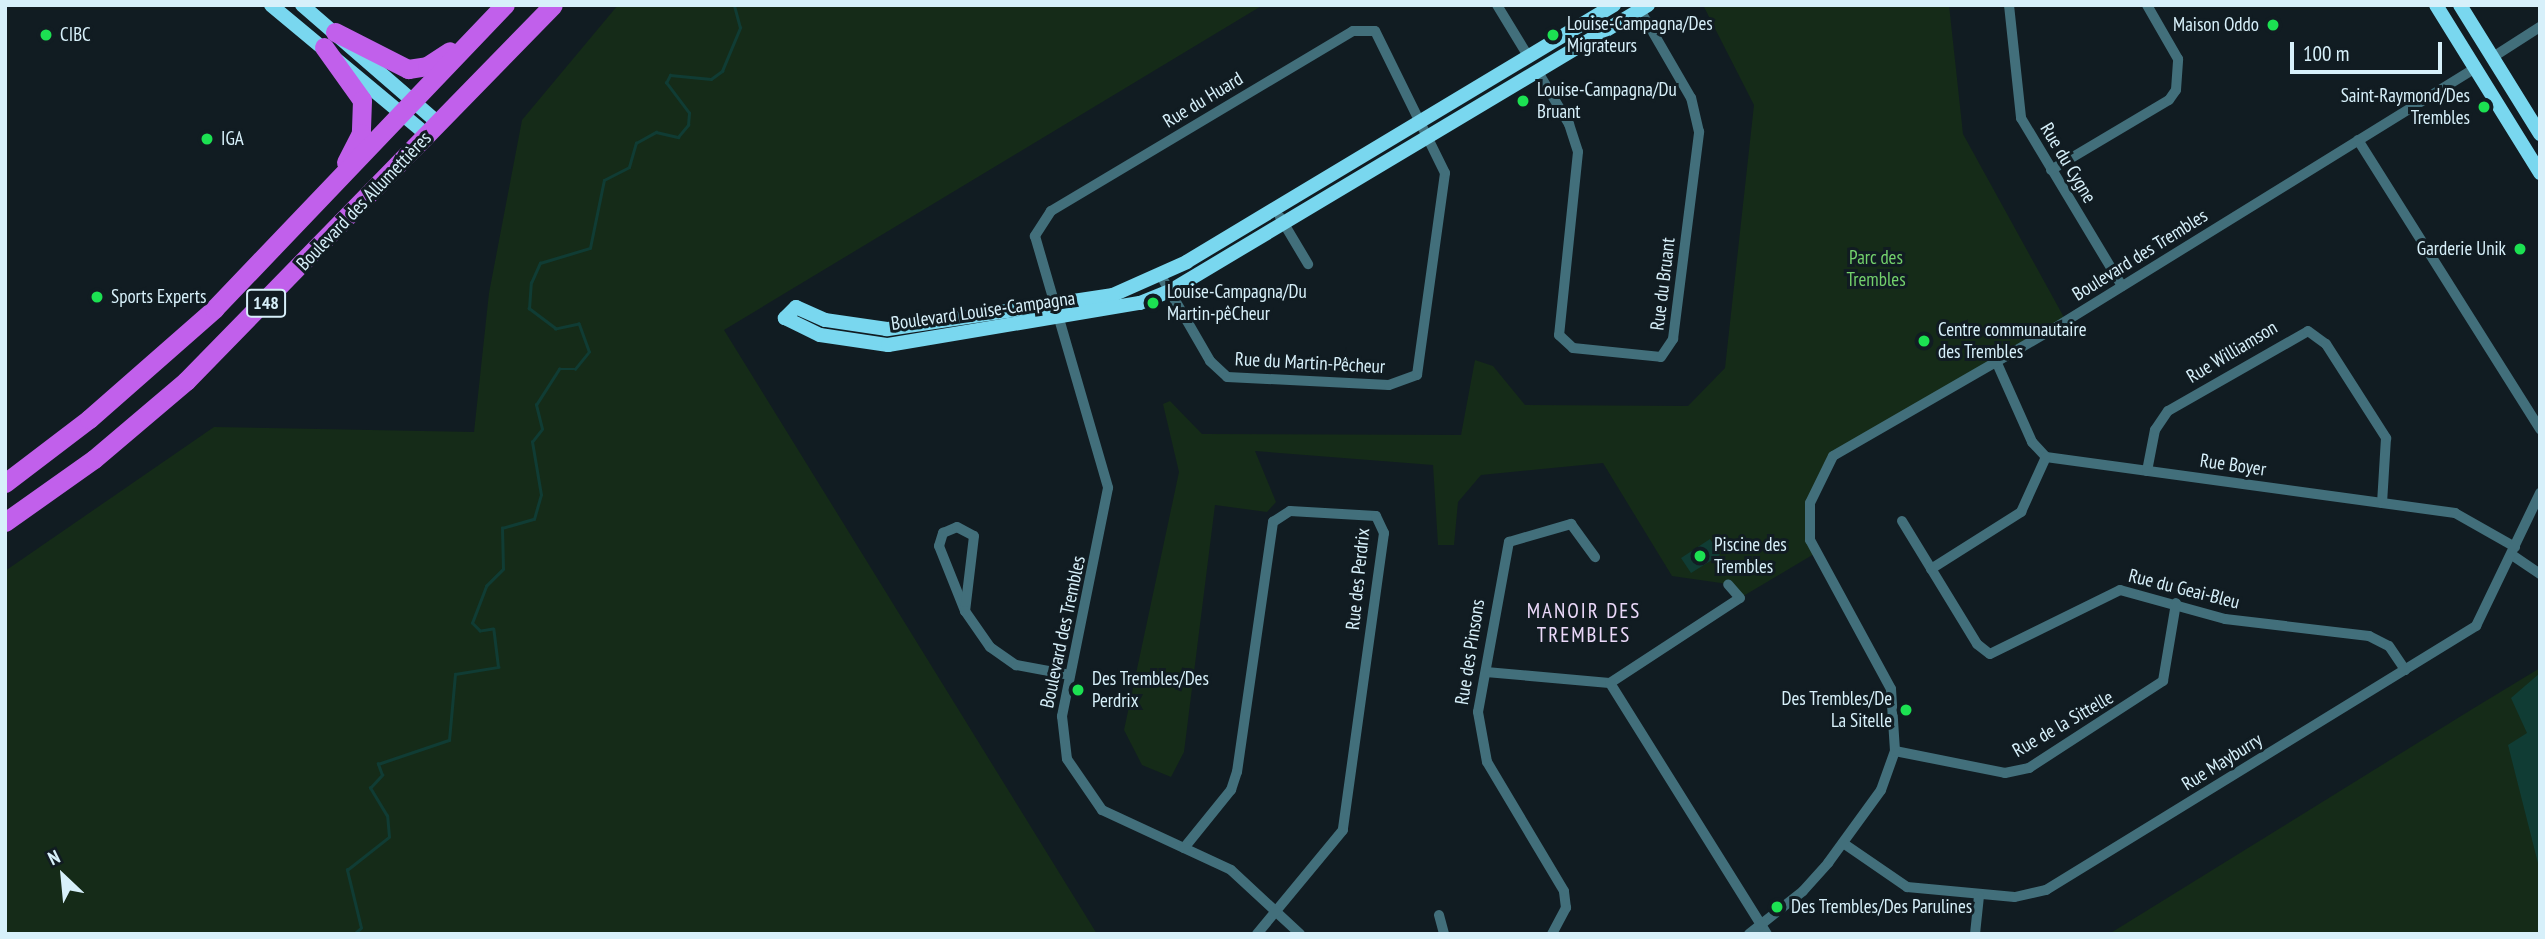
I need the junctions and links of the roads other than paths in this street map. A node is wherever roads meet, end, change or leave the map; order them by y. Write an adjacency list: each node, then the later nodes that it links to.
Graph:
1 (271, 5): 13 (street)
2 (302, 5): 13 (street)
3 (505, 5): 13 (highway); 18 (highway, Boulevard des Allumettières / 148)
4 (553, 5): 20 (highway, Boulevard des Allumettières / 148)
5 (1497, 5): 14 (street)
6 (1614, 5): 14 (street, Boulevard Louise-Campagna)
7 (2009, 5): 23 (street, Rue du Cygne)
8 (2147, 5): 23 (street)
9 (2436, 5): 16 (street)
10 (2460, 5): 15 (street)
11 (1642, 7): 17 (street, Boulevard Louise-Campagna); 17 (street, Rue du Bruant)
12 (2540, 27): 15 (street)
13 (329, 40): 18 (street); 25 (highway)
14 (1528, 56): 17 (street); 19 (street, Boulevard Louise-Campagna)
15 (2493, 57): 16 (street); 21 (street)
16 (2475, 68): 22 (street, Boulevard des Trembles); 24 (street)
17 (1538, 72): 19 (street, Boulevard Louise-Campagna)
18 (409, 107): 20 (street); 25 (highway, Boulevard des Allumettières / 148)
19 (1425, 128): 26 (street, Boulevard Louise-Campagna); 27 (street, Boulevard Louise-Campagna); 31 (street, Rue du Martin-Pêcheur); 32 (street, Rue du Huard)
20 (432, 129): 41 (highway, Boulevard des Allumettières / 148)
21 (2540, 134)
22 (2358, 140): 30 (street, Boulevard des Trembles); 35 (street)
23 (2051, 170): 30 (street, Rue du Cygne)
24 (2540, 173)
25 (320, 198): 38 (highway, Boulevard des Allumettières / 148)
26 (1275, 209): 27 (street); 29 (street, Boulevard Louise-Campagna)
27 (1284, 223): 28 (street); 31 (street, Boulevard Louise-Campagna)
28 (1308, 264)
29 (1161, 276): 31 (street, Rue du Martin-Pêcheur); 32 (street, Boulevard Louise-Campagna)
30 (2122, 286): 34 (street, Boulevard des Trembles)
31 (1170, 291): 33 (street, Boulevard Louise-Campagna)
32 (1054, 305): 33 (street, Boulevard des Trembles); 33 (street, Boulevard Louise-Campagna)
33 (1058, 320): 52 (street, Boulevard des Trembles)
34 (1996, 362): 36 (street); 54 (street, Boulevard des Trembles)
35 (2540, 429)
36 (2046, 457): 37 (street, Rue Boyer); 45 (street)
37 (2147, 471): 40 (street, Rue Boyer); 40 (street, Rue Williamson)
38 (5, 483)
39 (2540, 493): 43 (street, Rue Mayburry)
40 (2382, 503): 43 (street, Rue Boyer)
41 (5, 522)
42 (1902, 522): 45 (street, Rue du Geai-Bleu)
43 (2514, 551): 46 (street, Rue Boyer); 50 (street, Rue Mayburry)
44 (1595, 557): 51 (street, Rue des Pinsons)
45 (1931, 569): 48 (street, Rue du Geai-Bleu)
46 (2540, 574)
47 (1728, 584): 53 (street)
48 (2176, 603): 50 (street, Rue du Geai-Bleu); 54 (street, Rue de la Sittelle)
49 (965, 611): 49 (street); 52 (street)
50 (2405, 670): 57 (street, Rue Mayburry)
51 (1486, 672): 53 (street); 64 (street, Rue des Pinsons)
52 (1070, 675): 56 (street, Boulevard des Trembles)
53 (1610, 684): 60 (street)
54 (1895, 751): 55 (street, Boulevard des Trembles)
55 (1843, 843): 57 (street, Rue Mayburry); 60 (street, Boulevard des Trembles)
56 (1184, 848): 58 (street, Boulevard des Trembles); 58 (street, Rue des Perdrix)
57 (1979, 896): 66 (street)
58 (1278, 908): 61 (street); 62 (street, Boulevard des Trembles)
59 (1439, 915): 63 (street)
60 (1764, 930): 65 (street, Boulevard des Trembles)
61 (1258, 934)
62 (1300, 934)
63 (1444, 934)
64 (1552, 934)
65 (1749, 934)
66 (1975, 934)

